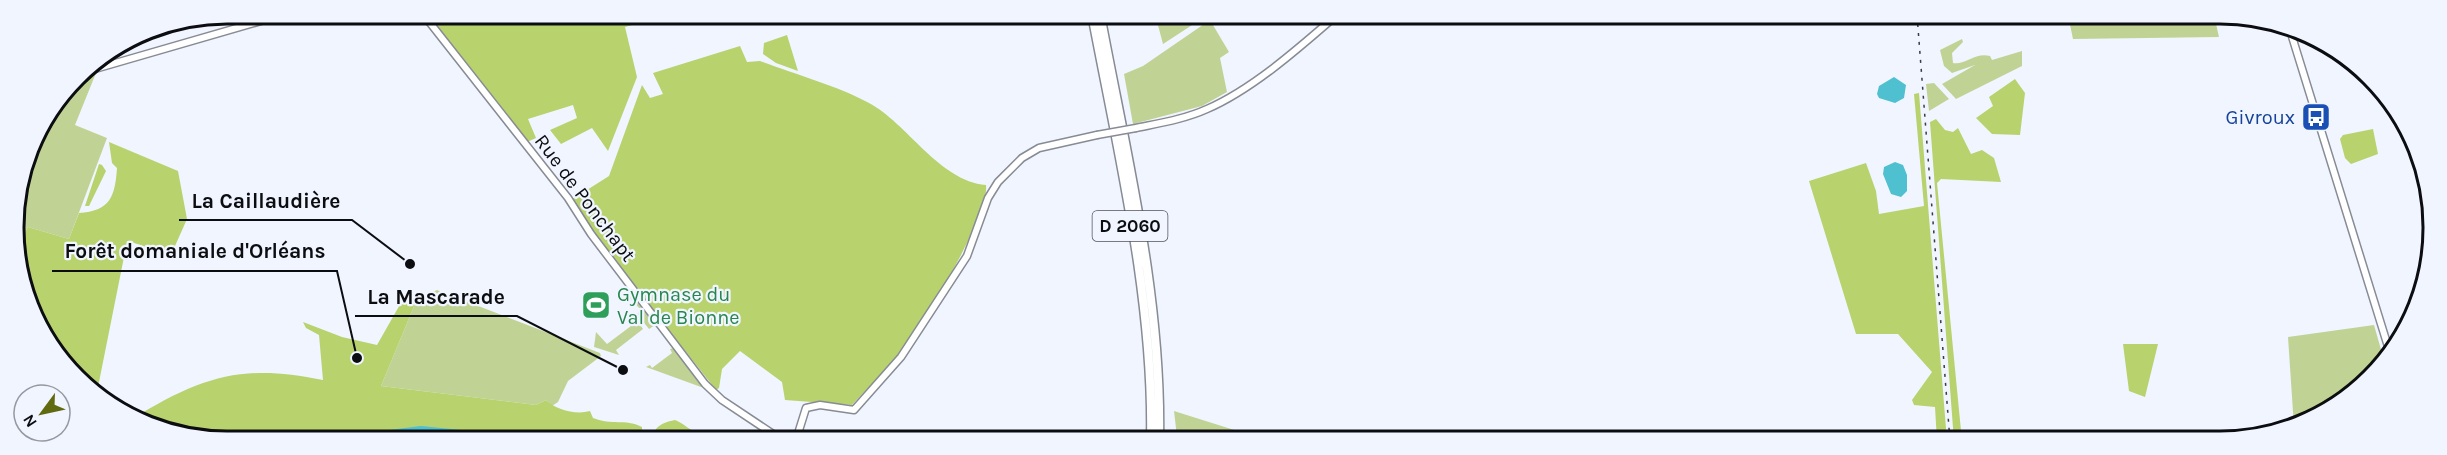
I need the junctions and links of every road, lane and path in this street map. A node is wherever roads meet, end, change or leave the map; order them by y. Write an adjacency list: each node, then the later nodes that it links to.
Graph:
1 (251, 24): 7 (street)
2 (431, 24): 9 (street, Rue de Ponchapt)
3 (1094, 24): 11 (highway, D 2060)
4 (1102, 24): 12 (highway, D 2060)
5 (1327, 24): 10 (street, bridge)
6 (2292, 37): 8 (street)
7 (103, 67)
8 (2387, 343)
9 (769, 431)
10 (799, 431)
11 (1151, 431)
12 (1159, 431)

